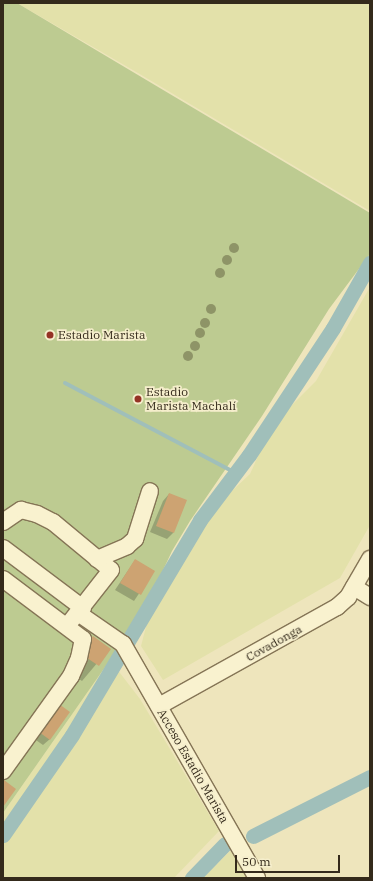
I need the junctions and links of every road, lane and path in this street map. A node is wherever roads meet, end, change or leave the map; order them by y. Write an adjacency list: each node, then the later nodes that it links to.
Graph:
1 (150, 491): 4 (street)
2 (3, 522): 4 (street)
3 (3, 548): 9 (street, Acceso Estadio Marista)
4 (97, 559): 9 (street)
5 (370, 560): 7 (street, Covadonga)
6 (3, 579): 10 (street)
7 (354, 587): 8 (street); 11 (street, Covadonga)
8 (370, 597)
9 (81, 611): 10 (street); 11 (street, Acceso Estadio Marista)
10 (68, 626): 12 (street)
11 (159, 706): 13 (street, Acceso Estadio Marista)
12 (3, 771)
13 (257, 878)

